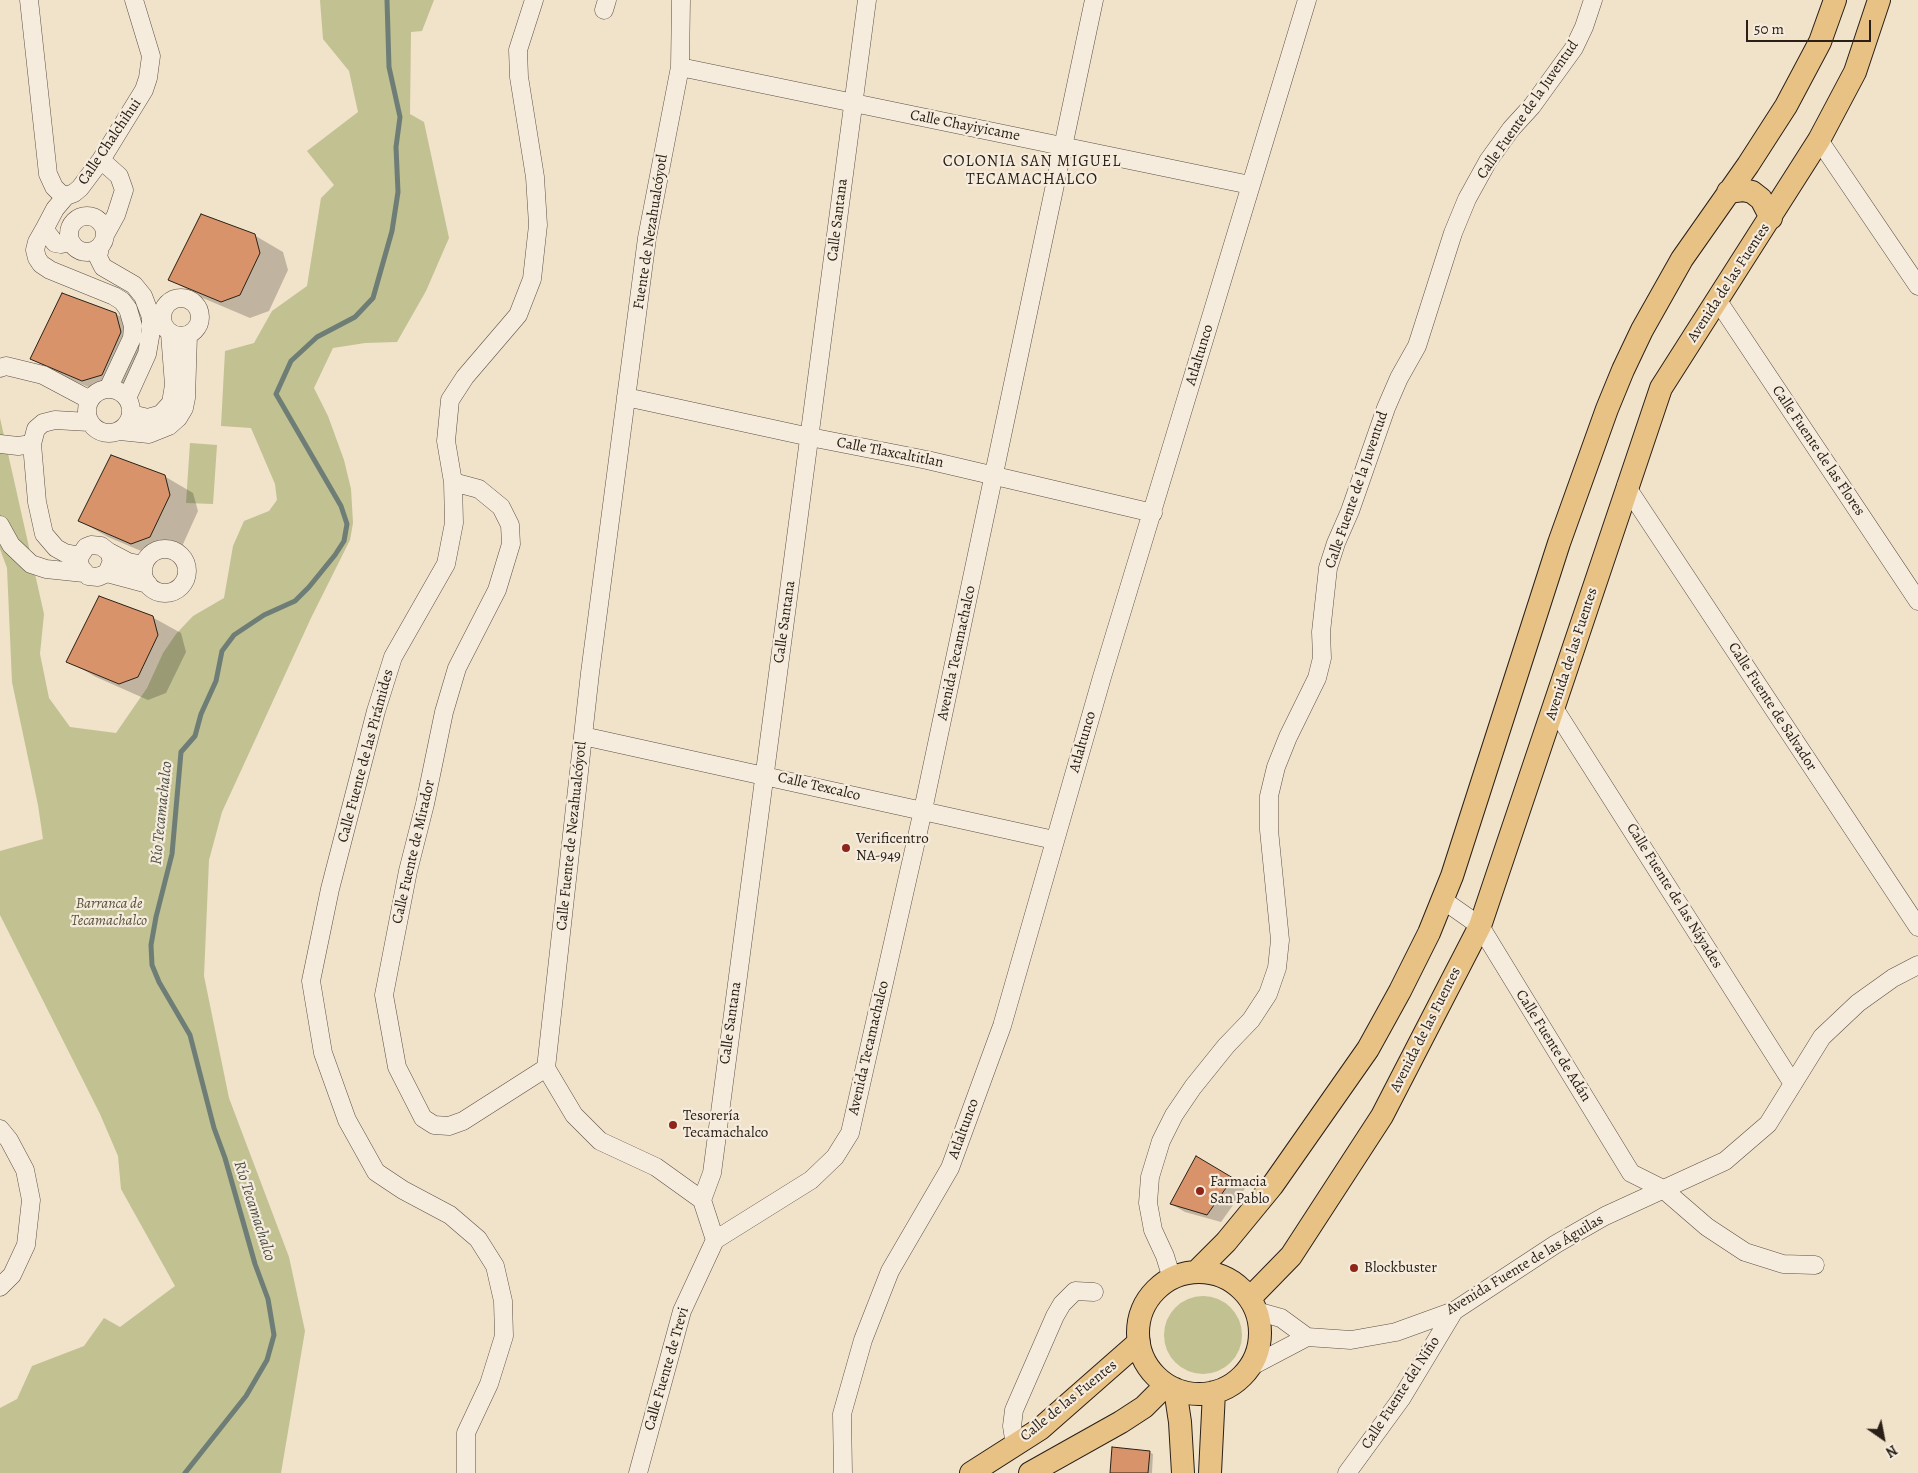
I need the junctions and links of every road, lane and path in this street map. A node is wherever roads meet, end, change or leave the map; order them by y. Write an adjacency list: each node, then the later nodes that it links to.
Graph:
1 (29, 0): 20 (street, Calle Chalchihui)
2 (134, 0): 15 (street, Calle Chalchihui)
3 (534, 0): 38 (street, Calle Fuente de las Pirámides)
4 (681, 0): 11 (street)
5 (867, 0): 12 (street, Calle Santana)
6 (1094, 0): 14 (street, Avenida Tecamachalco)
7 (1307, 0): 17 (street, Atlaltunco)
8 (1835, 0): 16 (main road)
9 (1879, 0): 13 (main road, Avenida de las Fuentes)
10 (1594, 1): 66 (street, Calle Fuente de la Juventud)
11 (680, 67): 12 (street, Calle Chayiyicame); 29 (street, Fuente de Nezahualcóyotl)
12 (853, 104): 14 (street, Calle Chayiyicame); 34 (street, Calle Santana)
13 (1819, 140): 18 (main road, Avenida de las Fuentes); 25 (street)
14 (1062, 146): 17 (street, Calle Chayiyicame); 37 (street, Avenida Tecamachalco)
15 (101, 160): 20 (street, Calle Chalchihui); 23 (street)
16 (1748, 165): 18 (main road); 19 (main road)
17 (1250, 184): 40 (street, Atlaltunco)
18 (1791, 186): 21 (main road, Avenida de las Fuentes)
19 (1728, 192): 21 (main road); 54 (main road)
20 (66, 196): 22 (street)
21 (1770, 218): 26 (main road, Avenida de las Fuentes)
22 (45, 228): 24 (street); 28 (street)
23 (103, 241): 24 (street); 24 (street); 31 (street)
24 (70, 242)
25 (1918, 286)
26 (1718, 301): 39 (main road, Avenida de las Fuentes); 48 (street, Calle Fuente de las Flores)
27 (0, 368): 30 (street)
28 (108, 389): 30 (street); 31 (street)
29 (626, 397): 34 (street, Calle Tlaxcaltitlan); 50 (street, Calle Fuente de Nezahualcóyotl)
30 (90, 400): 32 (street)
31 (129, 406): 33 (street); 33 (street)
32 (89, 422): 33 (street); 36 (street)
33 (120, 431)
34 (810, 437): 37 (street, Calle Tlaxcaltitlan); 51 (street, Calle Santana)
35 (0, 444): 36 (street)
36 (32, 444): 43 (street)
37 (995, 475): 40 (street, Calle Tlaxcaltitlan); 52 (street, Avenida Tecamachalco)
38 (453, 482): 58 (street, Calle Fuente de Mirador); 77 (street, Calle Fuente de las Pirámides)
39 (1626, 486): 49 (main road, Avenida de las Fuentes); 56 (street, Calle Fuente de Salvador)
40 (1152, 513): 53 (street, Atlaltunco)
41 (0, 525): 45 (street)
42 (109, 552): 43 (street); 44 (street); 46 (street)
43 (80, 556): 45 (street)
44 (144, 565): 47 (street); 47 (street)
45 (84, 573): 46 (street)
46 (106, 573): 47 (street)
47 (148, 584)
48 (1918, 601)
49 (1554, 708): 55 (main road, Avenida de las Fuentes); 59 (street, Calle Fuente de las Náyades)
50 (583, 736): 51 (street, Calle Texcalco); 58 (street, Calle Fuente de Nezahualcóyotl)
51 (765, 775): 52 (street, Calle Texcalco); 62 (street, Calle Santana)
52 (923, 810): 53 (street, Calle Texcalco); 63 (street, Avenida Tecamachalco)
53 (1054, 840): 79 (street, Atlaltunco)
54 (1443, 900): 55 (street, Calle Fuente de Adán); 65 (main road)
55 (1480, 926): 61 (street, Calle Fuente de Adán); 69 (main road, Avenida de las Fuentes)
56 (1918, 927)
57 (1918, 965): 59 (street, Avenida Fuente de las Águilas)
58 (546, 1068): 62 (street)
59 (1793, 1084): 61 (street, Avenida Fuente de las Águilas)
60 (0, 1129): 67 (street)
61 (1663, 1189): 64 (street, Calle Fuente de Adán); 70 (street, Avenida Fuente de las Águilas)
62 (702, 1200): 63 (street)
63 (715, 1240): 78 (street, Calle Fuente de Trevi)
64 (1815, 1265)
65 (1196, 1272): 66 (main road); 69 (main road)
66 (1172, 1279): 72 (main road)
67 (0, 1287)
68 (1094, 1292): 76 (street)
69 (1253, 1305): 71 (street); 73 (main road)
70 (1454, 1311): 71 (street, Avenida Fuente de las Águilas); 84 (street, Calle Fuente del Niño)
71 (1307, 1337): 73 (street)
72 (1139, 1342): 74 (main road); 76 (main road, Calle de las Fuentes)
73 (1250, 1367): 75 (main road)
74 (1170, 1387): 75 (main road); 81 (main road); 82 (main road)
75 (1214, 1392): 83 (main road)
76 (1015, 1445): 80 (main road, Calle de las Fuentes)
77 (466, 1473)
78 (638, 1473)
79 (843, 1473)
80 (971, 1473)
81 (1030, 1473)
82 (1183, 1473)
83 (1210, 1473)
84 (1347, 1473)

